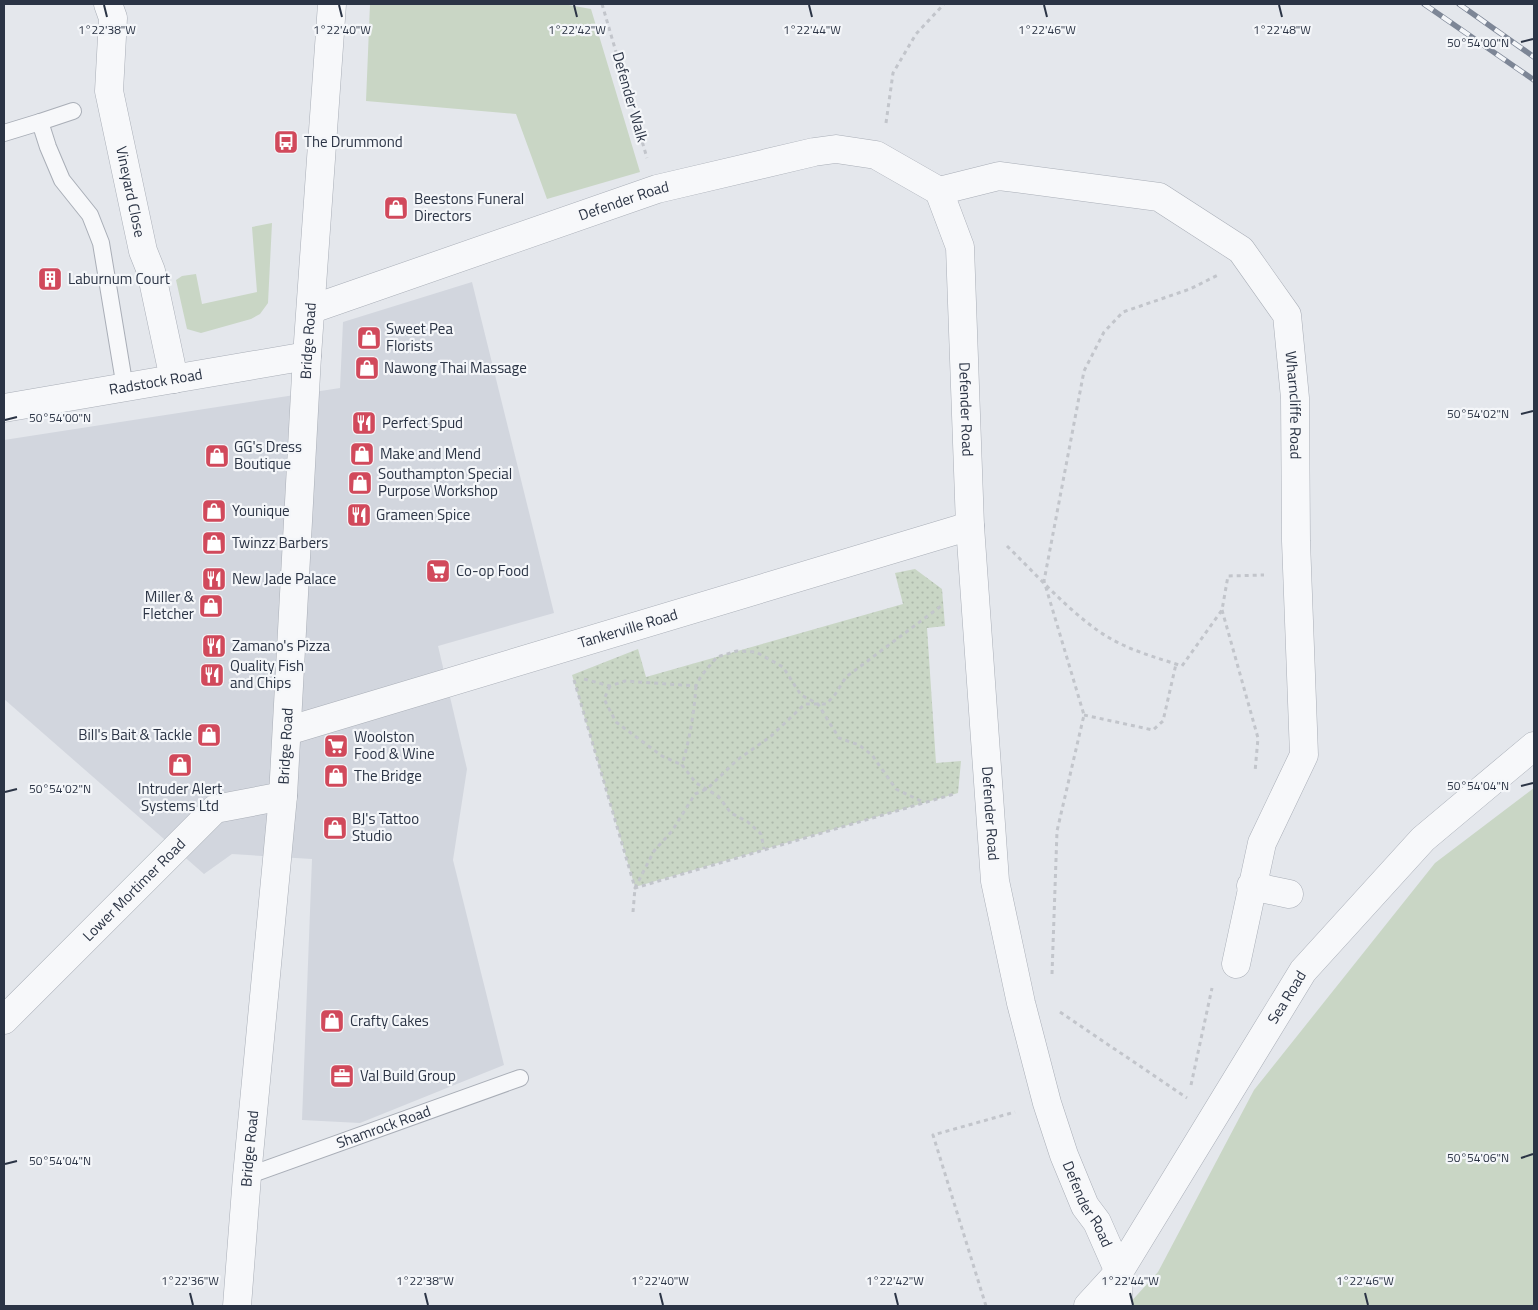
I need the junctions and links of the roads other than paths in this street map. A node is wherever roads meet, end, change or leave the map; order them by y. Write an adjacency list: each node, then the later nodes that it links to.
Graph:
1 (108, 4): 9 (street, Vineyard Close)
2 (332, 4): 7 (street, Bridge Road)
3 (73, 111): 4 (lane)
4 (40, 122): 5 (lane); 10 (lane)
5 (4, 133)
6 (939, 191): 7 (street, Defender Road); 12 (street, Defender Road); 16 (street, Wharncliffe Road)
7 (312, 309): 8 (street, Bridge Road)
8 (307, 356): 9 (street, Radstock Road); 13 (street, Bridge Road)
9 (174, 379): 10 (street, Radstock Road)
10 (125, 388): 11 (street, Radstock Road)
11 (4, 408)
12 (970, 518): 13 (street, Tankerville Road); 22 (street, Defender Road)
13 (287, 731): 15 (street, Bridge Road)
14 (1534, 746): 22 (street, Sea Road)
15 (283, 796): 19 (street, Lower Mortimer Road); 21 (street, Bridge Road)
16 (1252, 886): 17 (street); 18 (street, Wharncliffe Road)
17 (1289, 894)
18 (1236, 964)
19 (4, 1020)
20 (520, 1078): 21 (lane, Shamrock Road)
21 (247, 1176): 23 (street, Bridge Road)
22 (1119, 1272): 24 (street); 25 (street, Sea Road)
23 (237, 1306)
24 (1088, 1306)
25 (1118, 1306)

